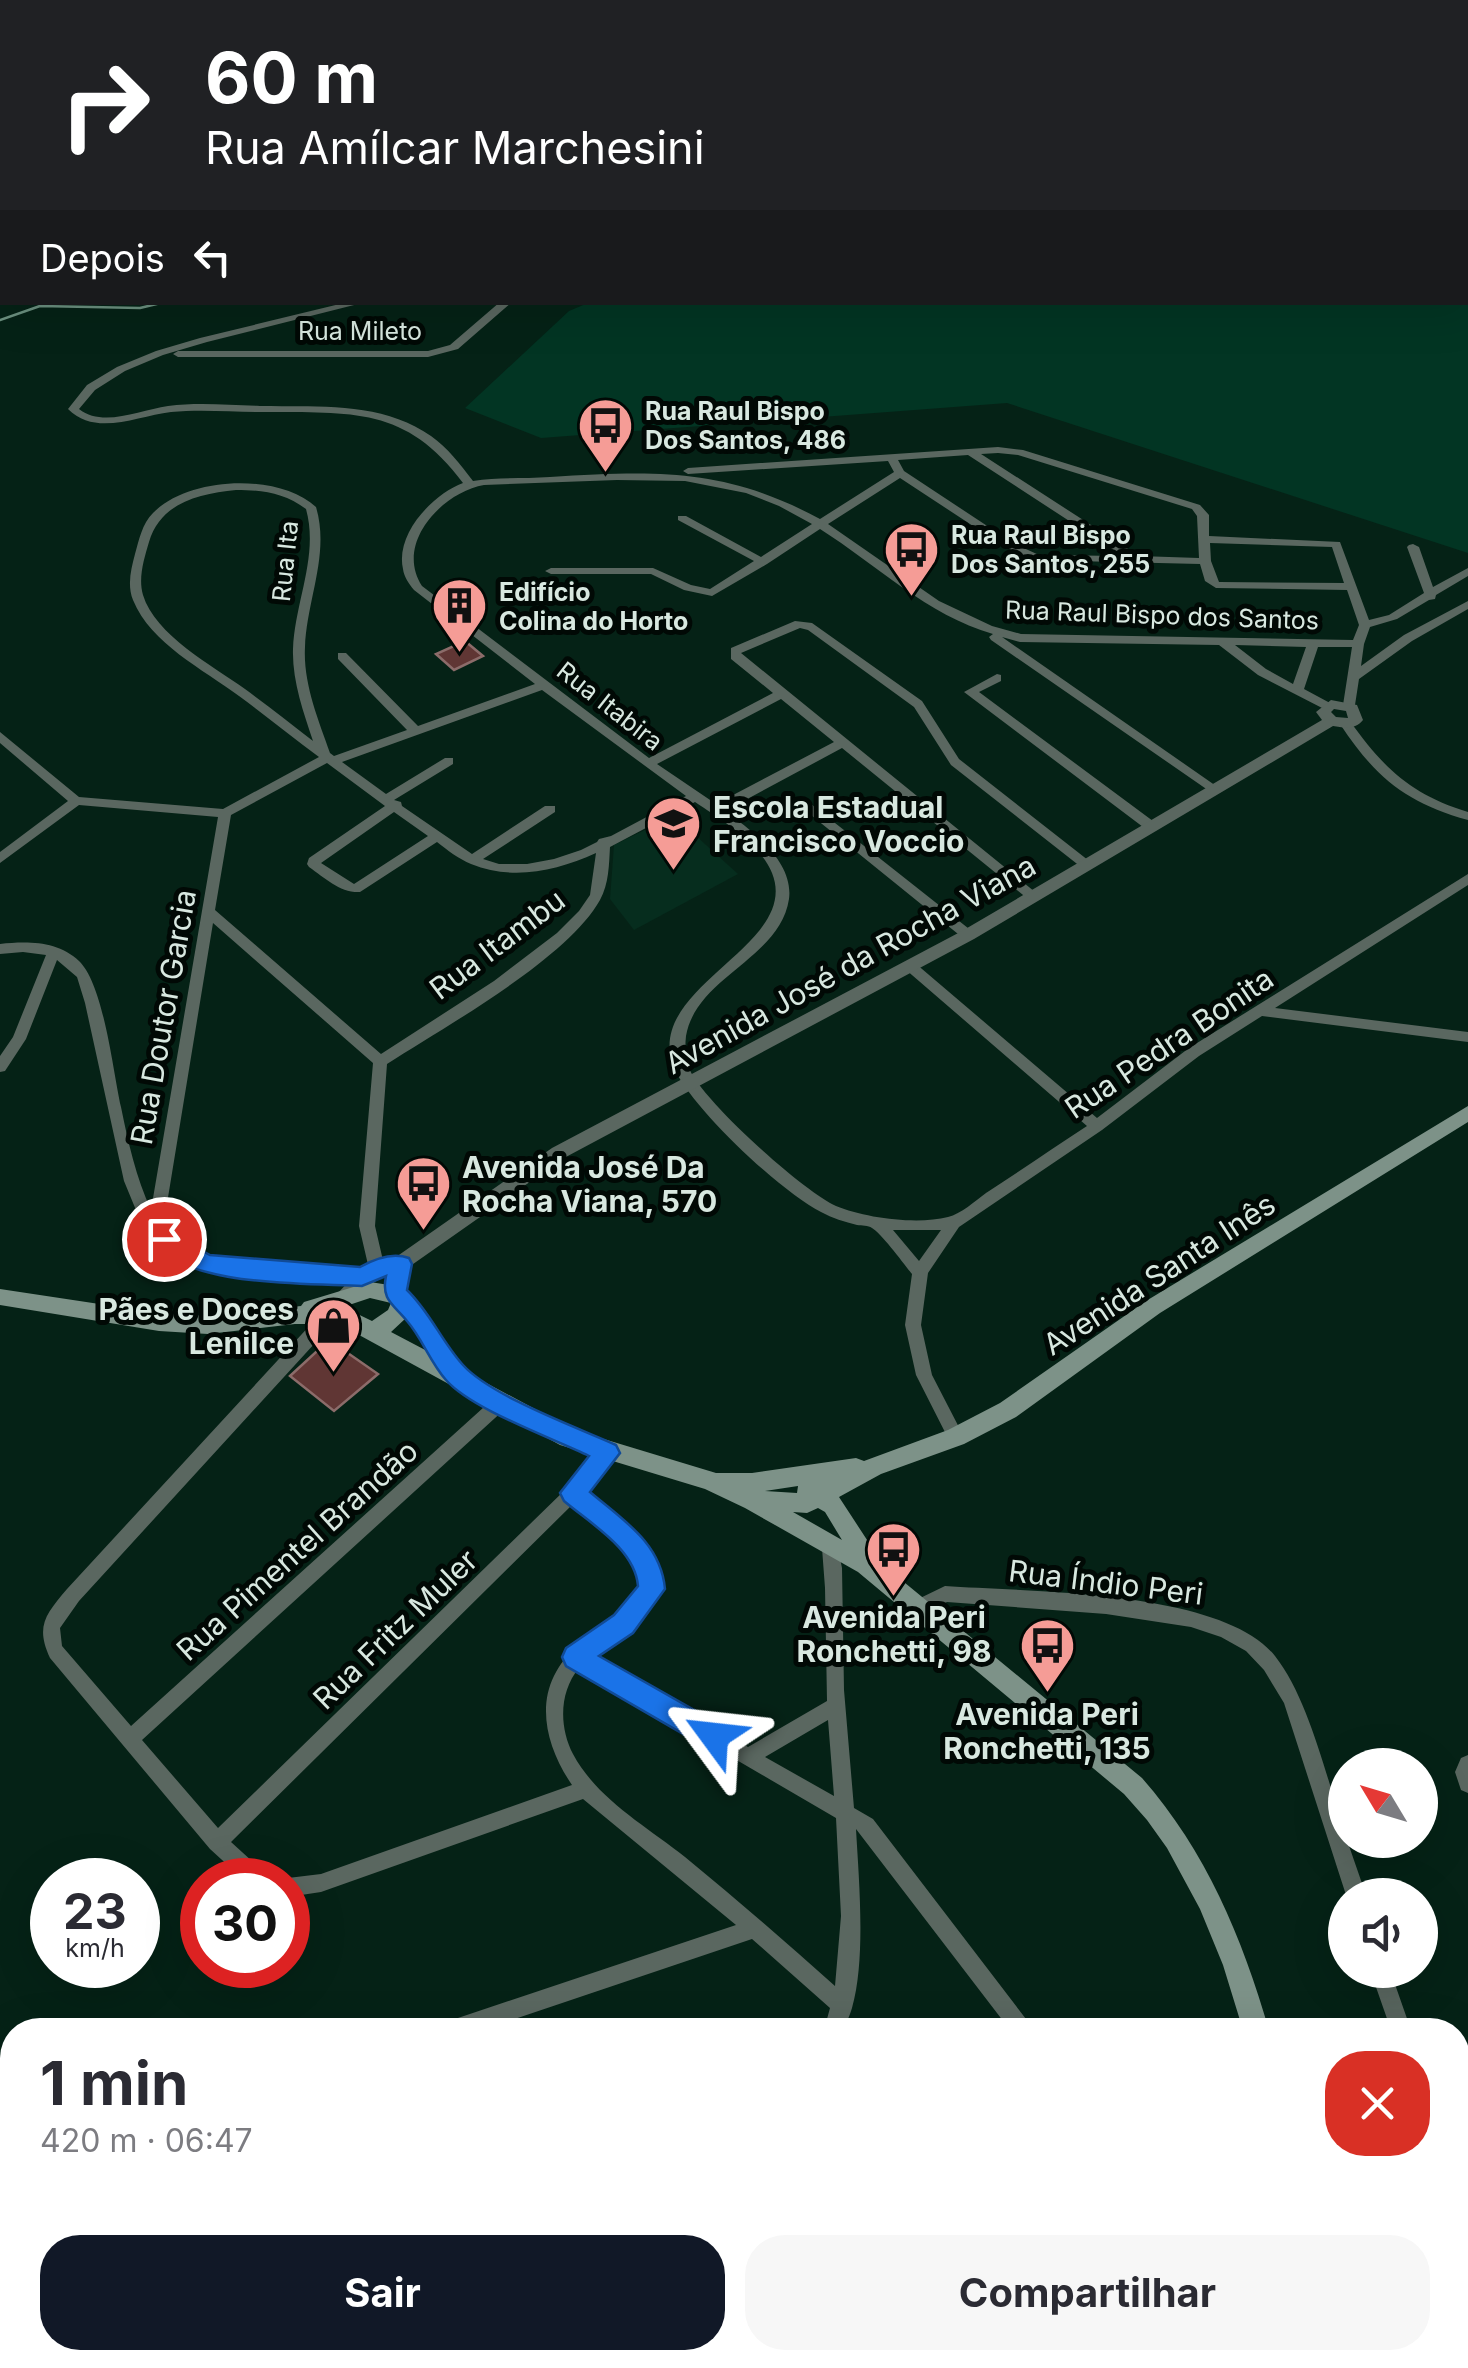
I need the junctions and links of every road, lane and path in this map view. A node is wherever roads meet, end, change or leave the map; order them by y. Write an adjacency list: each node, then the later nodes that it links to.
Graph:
1 (350, 305): 3 (street)
2 (504, 305): 4 (street, Rua Mileto)
3 (250, 331): 4 (street, Rua Mileto); 5 (street)
4 (255, 353): 5 (street, Rua Mileto)
5 (155, 355): 10 (street)
6 (969, 452): 7 (street); 13 (street); 15 (street)
7 (892, 458): 8 (street); 9 (street)
8 (900, 472): 12 (street); 15 (street)
9 (668, 474): 10 (street, Rua Raul Bispo dos Santos); 12 (street, Rua Raul Bispo dos Santos)
10 (468, 482): 31 (street, Rua Itabira)
11 (682, 518): 17 (street)
12 (820, 523): 17 (street); 24 (street, Rua Raul Bispo dos Santos)
13 (1206, 538): 16 (street); 20 (street)
14 (1413, 546): 21 (street)
15 (1136, 560): 16 (street)
16 (1205, 561): 20 (street)
17 (763, 562): 18 (street)
18 (551, 570)
19 (1468, 571): 21 (street)
20 (1351, 587): 23 (street)
21 (1431, 597): 23 (street)
22 (1468, 604): 29 (street)
23 (1365, 625): 27 (street)
24 (983, 630): 25 (street, Rua Raul Bispo dos Santos); 42 (street)
25 (1220, 640): 26 (street, Rua Raul Bispo dos Santos); 32 (street)
26 (1314, 642): 27 (street, Rua Raul Bispo dos Santos); 32 (street)
27 (1358, 644): 29 (street)
28 (342, 656): 36 (street)
29 (1353, 677): 34 (street)
30 (997, 678): 51 (street)
31 (545, 685): 36 (street); 41 (street, Rua Itabira)
32 (1296, 691): 35 (street)
33 (783, 693): 38 (street); 41 (street); 56 (street)
34 (1348, 705): 35 (street); 35 (street)
35 (1334, 717): 42 (street, Avenida José da Rocha Viana); 50 (street)
36 (415, 731): 39 (street)
37 (0, 736): 44 (street)
38 (844, 742): 48 (street); 58 (street)
39 (328, 757): 39 (street, Rua Ita); 45 (street, Rua Ita); 49 (street)
40 (448, 762): 45 (street)
41 (648, 764): 43 (street, Rua Itabira)
42 (1215, 792): 51 (street, Avenida José da Rocha Viana)
43 (694, 797): 48 (street, Rua Itabira); 53 (street, Rua Ita)
44 (76, 801): 49 (street); 54 (street)
45 (392, 802): 52 (street, Rua Ita); 52 (street)
46 (811, 808): 60 (street)
47 (550, 809): 55 (street)
48 (714, 811): 68 (street, Rua Itabira)
49 (224, 814): 59 (street, Rua Doutor Garcia)
50 (1468, 816)
51 (1152, 827): 56 (street, Avenida José da Rocha Viana)
52 (437, 836): 55 (street, Rua Ita)
53 (604, 842): 55 (street, Rua Ita); 66 (street, Rua Itambu)
54 (0, 859)
55 (472, 860)
56 (1086, 864): 58 (street, Avenida José da Rocha Viana)
57 (1468, 879): 64 (street, Rua Pedra Bonita)
58 (1034, 896): 60 (street, Avenida José da Rocha Viana)
59 (210, 913): 66 (street); 73 (street, Rua Doutor Garcia)
60 (968, 935): 63 (street, Avenida José da Rocha Viana)
61 (0, 949): 62 (street)
62 (54, 951): 67 (street); 73 (street)
63 (910, 966): 68 (street, Avenida José da Rocha Viana); 70 (street)
64 (1262, 1011): 65 (street); 70 (street, Rua Pedra Bonita)
65 (1468, 1038)
66 (380, 1060): 76 (street)
67 (0, 1067)
68 (690, 1084): 72 (street); 74 (street, Avenida José da Rocha Viana)
69 (1468, 1113): 83 (main road, Avenida Santa Inês)
70 (1096, 1126): 71 (street, Rua Pedra Bonita)
71 (954, 1223): 72 (street); 75 (street, Rua Pedra Bonita)
72 (880, 1226): 75 (street)
73 (155, 1230): 76 (street)
74 (400, 1264): 76 (street); 78 (street)
75 (920, 1272): 83 (street)
76 (370, 1273): 79 (street)
77 (0, 1297): 79 (main road)
78 (398, 1297): 79 (main road); 80 (main road); 81 (main road)
79 (337, 1306): 80 (main road); 95 (street)
80 (370, 1331): 81 (main road)
81 (456, 1374): 82 (main road)
82 (500, 1403): 84 (main road); 95 (street, Rua Pimentel Brandão)
83 (956, 1437): 85 (main road, Avenida Santa Inês)
84 (608, 1453): 87 (main road); 88 (street, Rua Fritz Muler)
85 (873, 1467): 86 (main road, Avenida Santa Inês); 89 (main road, Avenida Santa Inês)
86 (825, 1472): 87 (main road, Avenida Santa Inês); 89 (main road)
87 (752, 1492): 89 (main road); 90 (main road)
88 (573, 1493): 93 (street); 101 (street, Rua Fritz Muler)
89 (810, 1497): 90 (main road); 91 (main road)
90 (831, 1548): 91 (main road); 94 (street)
91 (866, 1564): 92 (main road)
92 (918, 1608): 103 (street, Rua Índio Peri); 111 (main road)
93 (576, 1657): 96 (street); 99 (street)
94 (835, 1706): 96 (street); 100 (street)
95 (131, 1738): 101 (street)
96 (749, 1756): 100 (street)
97 (1468, 1764): 98 (street)
98 (1468, 1784)
99 (588, 1788): 104 (street); 105 (street)
100 (843, 1808): 107 (street); 110 (street)
101 (217, 1842): 102 (street)
102 (234, 1858)
103 (1350, 1878)
104 (310, 1885)
105 (756, 1928): 107 (street); 108 (street)
106 (1386, 1988): 112 (street)
107 (843, 2006): 109 (street)
108 (488, 2018)
109 (838, 2018)
110 (1013, 2018)
111 (1252, 2018)
112 (1396, 2018)

